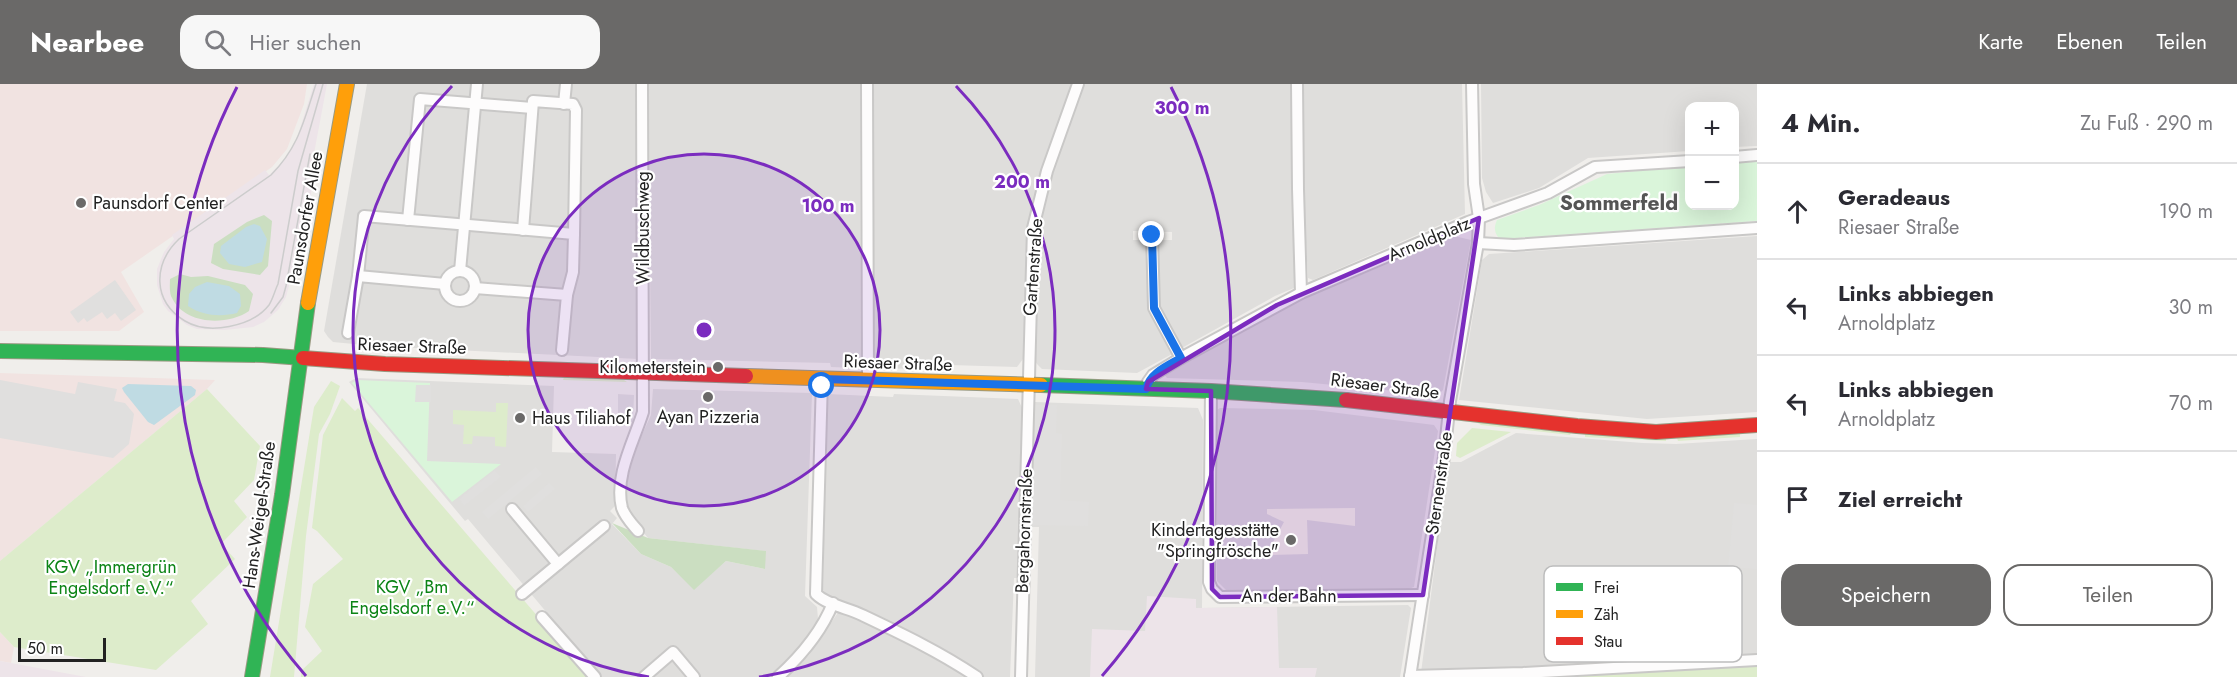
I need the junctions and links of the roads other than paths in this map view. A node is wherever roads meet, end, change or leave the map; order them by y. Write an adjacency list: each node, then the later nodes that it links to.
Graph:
1 (347, 84): 32 (main road, Paunsdorfer Allee)
2 (477, 84): 9 (street)
3 (566, 84): 10 (street)
4 (642, 84): 34 (street, Wildbuschweg)
5 (867, 84): 36 (street)
6 (1078, 84): 37 (street, Gartenstraße)
7 (1297, 84): 27 (street)
8 (1472, 84): 15 (street, Sternenstraße)
9 (476, 103): 11 (street); 16 (street); 17 (street)
10 (564, 104): 11 (street); 20 (street)
11 (532, 108): 19 (street)
12 (1757, 155): 13 (street)
13 (1739, 157)
14 (1685, 161): 15 (street, Arnoldplatz)
15 (1479, 218): 22 (street, Sternenstraße); 27 (street, Arnoldplatz)
16 (408, 220): 17 (street); 24 (street)
17 (465, 225): 19 (street); 23 (street)
18 (1757, 228): 22 (street, Arnoldplatz)
19 (523, 230): 20 (street)
20 (574, 234): 28 (street)
21 (1152, 235): 33 (street)
22 (1478, 243): 40 (street, Sternenstraße)
23 (460, 271): 25 (street); 26 (street)
24 (358, 276): 25 (street); 29 (street)
25 (445, 284): 26 (street)
26 (475, 288): 28 (street)
27 (1301, 293): 33 (street, Arnoldplatz)
28 (567, 295): 30 (street)
29 (348, 333)
30 (562, 350)
31 (0, 351): 32 (main road, Riesaer Straße)
32 (300, 358): 34 (main road, Riesaer Straße); 54 (main road, Hans-Weigel-Straße)
33 (1181, 358): 38 (street, Arnoldplatz)
34 (644, 372): 35 (main road, Riesaer Straße); 44 (street, Wildbuschweg)
35 (822, 379): 36 (main road, Riesaer Straße); 48 (street)
36 (868, 380): 37 (main road, Riesaer Straße)
37 (1028, 385): 38 (main road, Riesaer Straße); 60 (street, Bergahornstraße)
38 (1146, 389): 39 (main road, Riesaer Straße)
39 (1210, 391): 40 (main road, Riesaer Straße); 47 (street, An der Bahn)
40 (1449, 412): 41 (main road, Riesaer Straße); 47 (street, Sternenstraße)
41 (1757, 425)
42 (512, 509): 45 (street)
43 (604, 525): 45 (street)
44 (638, 531)
45 (558, 564): 46 (street)
46 (522, 594)
47 (1423, 595): 53 (street, Sternenstraße)
48 (833, 603): 58 (street); 59 (street)
49 (543, 617): 55 (street)
50 (1757, 660): 51 (street)
51 (1742, 661)
52 (1721, 662): 53 (street)
53 (1410, 676)
54 (252, 677)
55 (595, 677)
56 (644, 677): 57 (street)
57 (694, 677)
58 (778, 677)
59 (977, 677)
60 (1021, 677)

